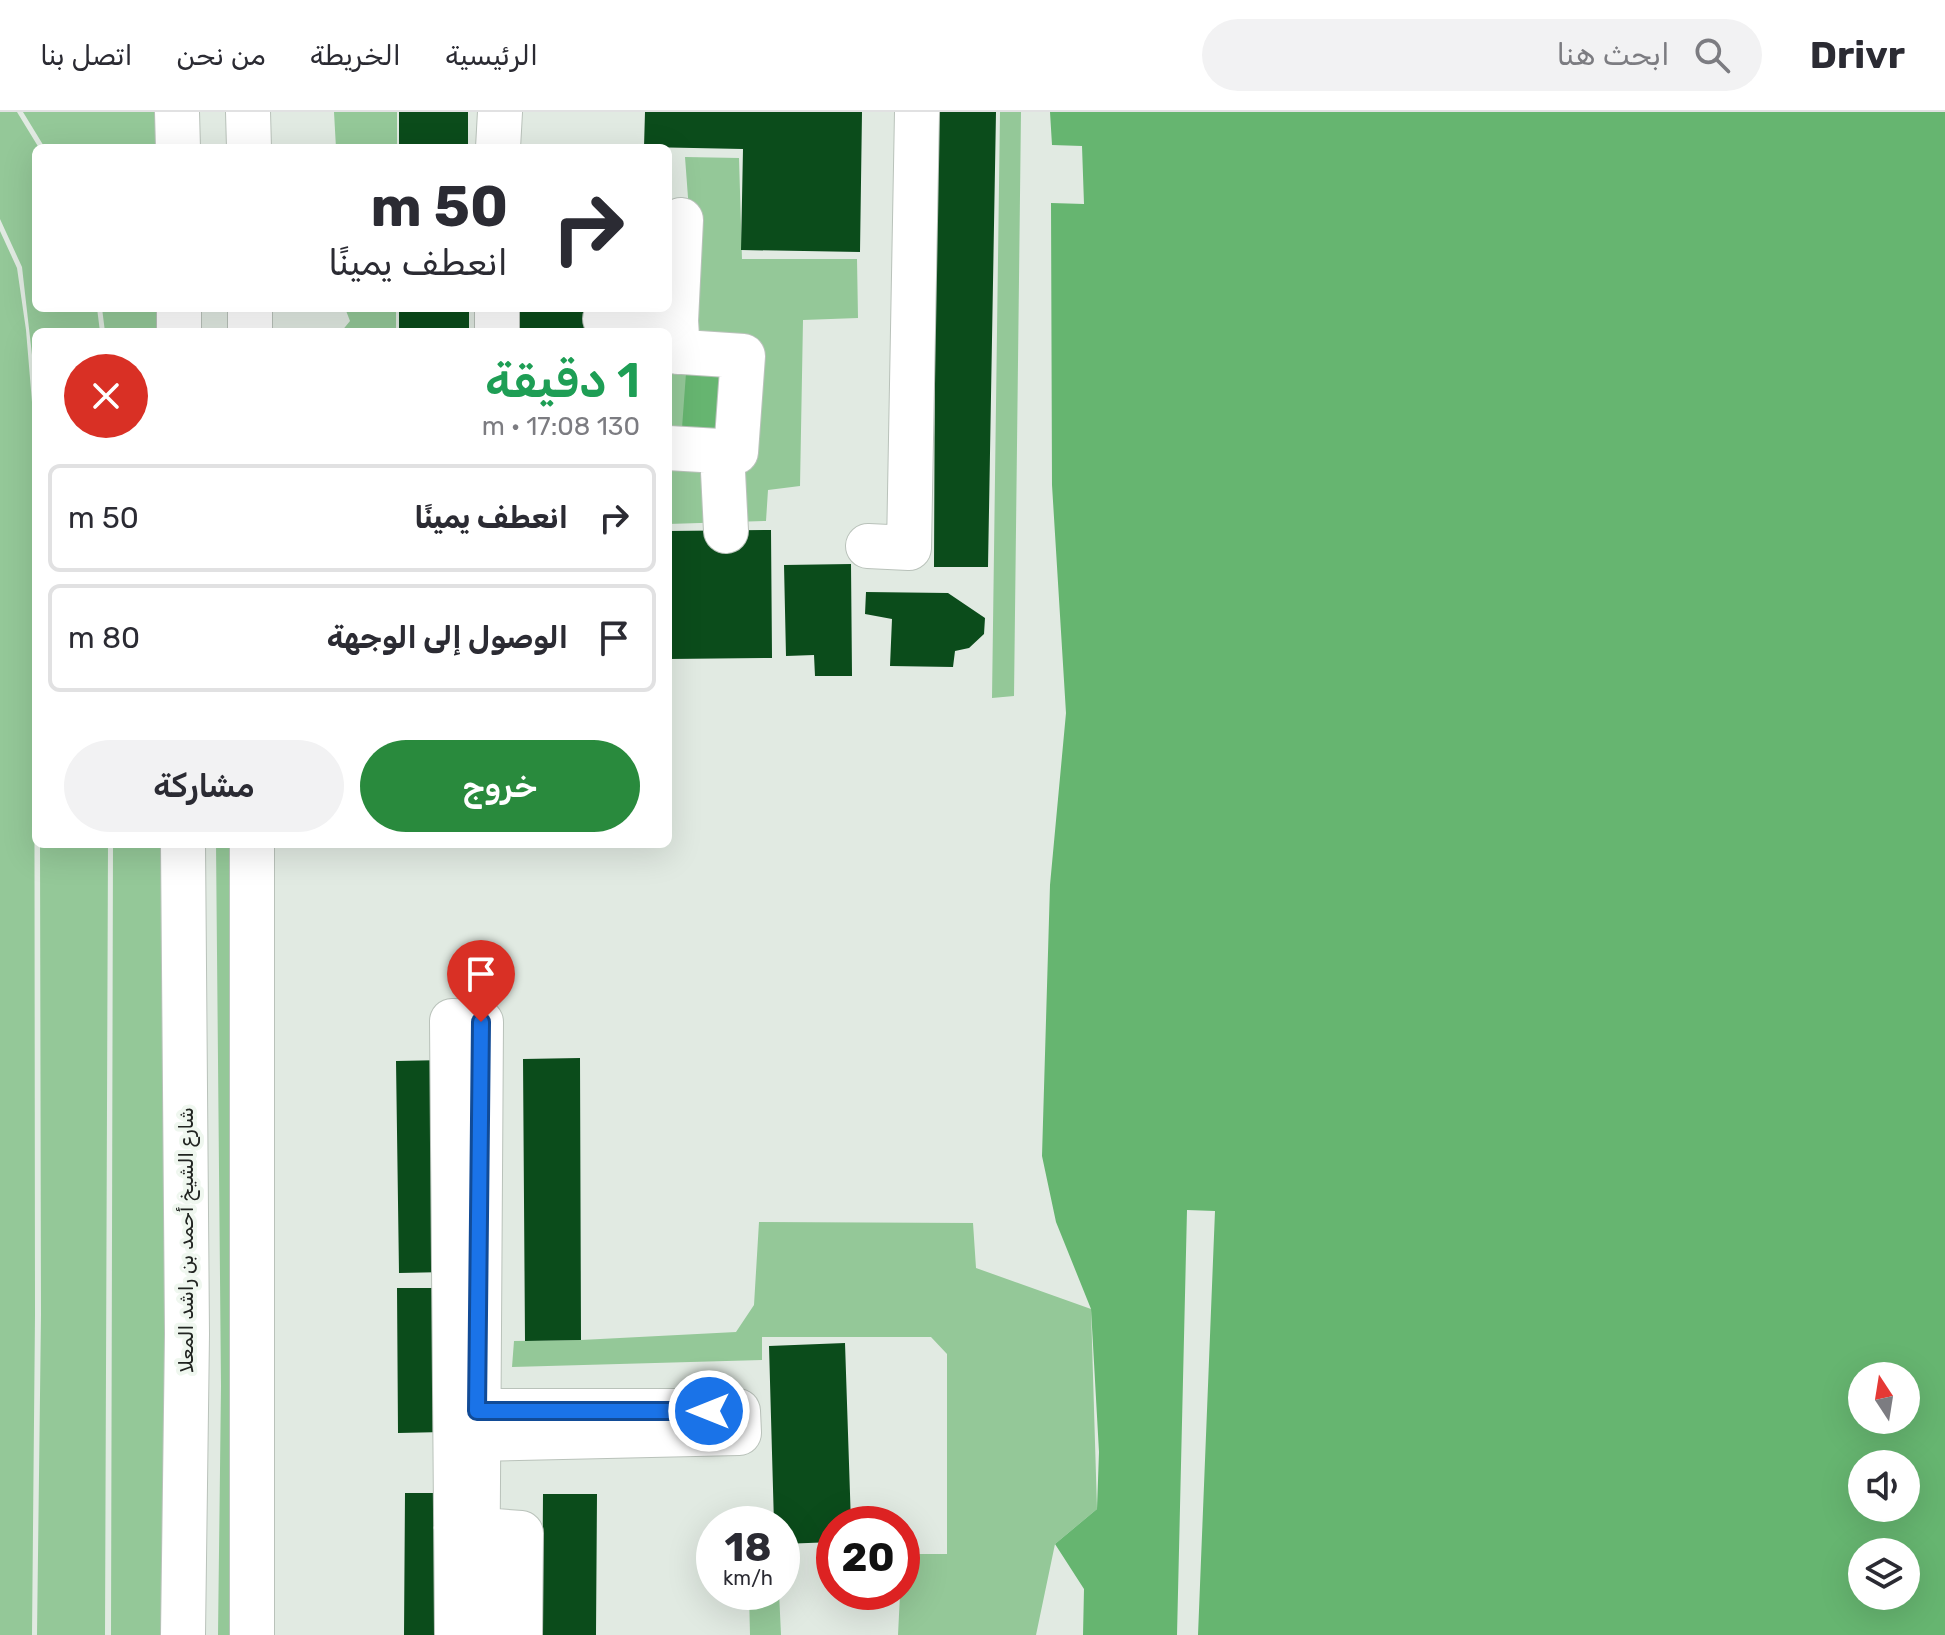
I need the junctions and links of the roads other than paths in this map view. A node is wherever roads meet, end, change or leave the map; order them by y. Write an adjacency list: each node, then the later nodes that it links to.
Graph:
1 (177, 112): 5 (main road)
2 (248, 112): 6 (main road)
3 (500, 112): 7 (main road)
4 (917, 112): 15 (main road)
5 (178, 144)
6 (249, 144)
7 (498, 144)
8 (681, 220): 11 (main road)
9 (605, 319): 10 (main road)
10 (633, 328)
11 (674, 341): 13 (main road)
12 (672, 448): 13 (main road)
13 (722, 452): 14 (main road)
14 (726, 531)
15 (868, 546)
16 (183, 848): 20 (main road, شارع الشيخ أحمد بن راشد المعلا)
17 (252, 848): 21 (main road)
18 (466, 1427): 18 (main road); 19 (main road)
19 (466, 1529): 22 (main road); 23 (main road); 24 (main road)
20 (183, 1635)
21 (252, 1635)
22 (457, 1635)
23 (477, 1635)
24 (520, 1635)

